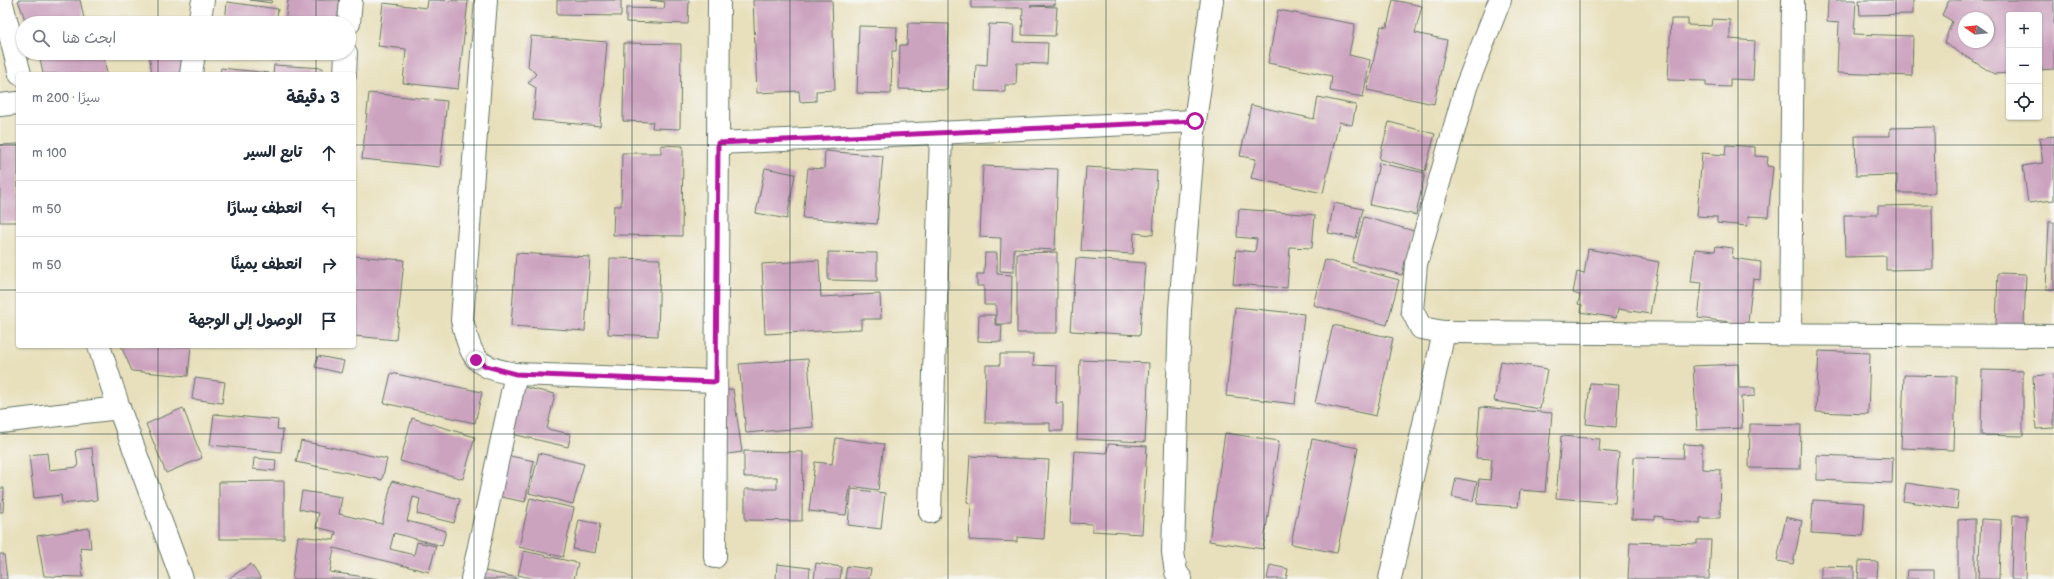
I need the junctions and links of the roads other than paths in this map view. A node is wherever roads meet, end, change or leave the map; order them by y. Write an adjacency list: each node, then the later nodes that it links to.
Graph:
1 (1, 0): 11 (street)
2 (203, 0): 9 (street)
3 (351, 0): 10 (street)
4 (486, 0): 27 (street)
5 (719, 0): 22 (street)
6 (1212, 0): 20 (street)
7 (1500, 0): 23 (street)
8 (1793, 0): 24 (street)
9 (200, 16)
10 (349, 16)
11 (16, 58)
12 (16, 60): 15 (street)
13 (193, 60): 16 (street)
14 (346, 60): 17 (street)
15 (19, 72)
16 (191, 72)
17 (345, 72)
18 (16, 103): 19 (street)
19 (0, 105)
20 (1195, 121): 21 (street); 35 (street)
21 (941, 132): 22 (street); 31 (street)
22 (718, 143): 28 (street)
23 (1444, 332): 24 (street); 36 (street)
24 (1790, 334): 25 (street)
25 (2054, 336)
26 (100, 348): 29 (street)
27 (516, 374): 28 (street); 34 (street)
28 (716, 382): 32 (street)
29 (119, 408): 30 (street); 33 (street)
30 (0, 422)
31 (930, 512)
32 (715, 557)
33 (182, 579)
34 (472, 579)
35 (1181, 579)
36 (1390, 579)

